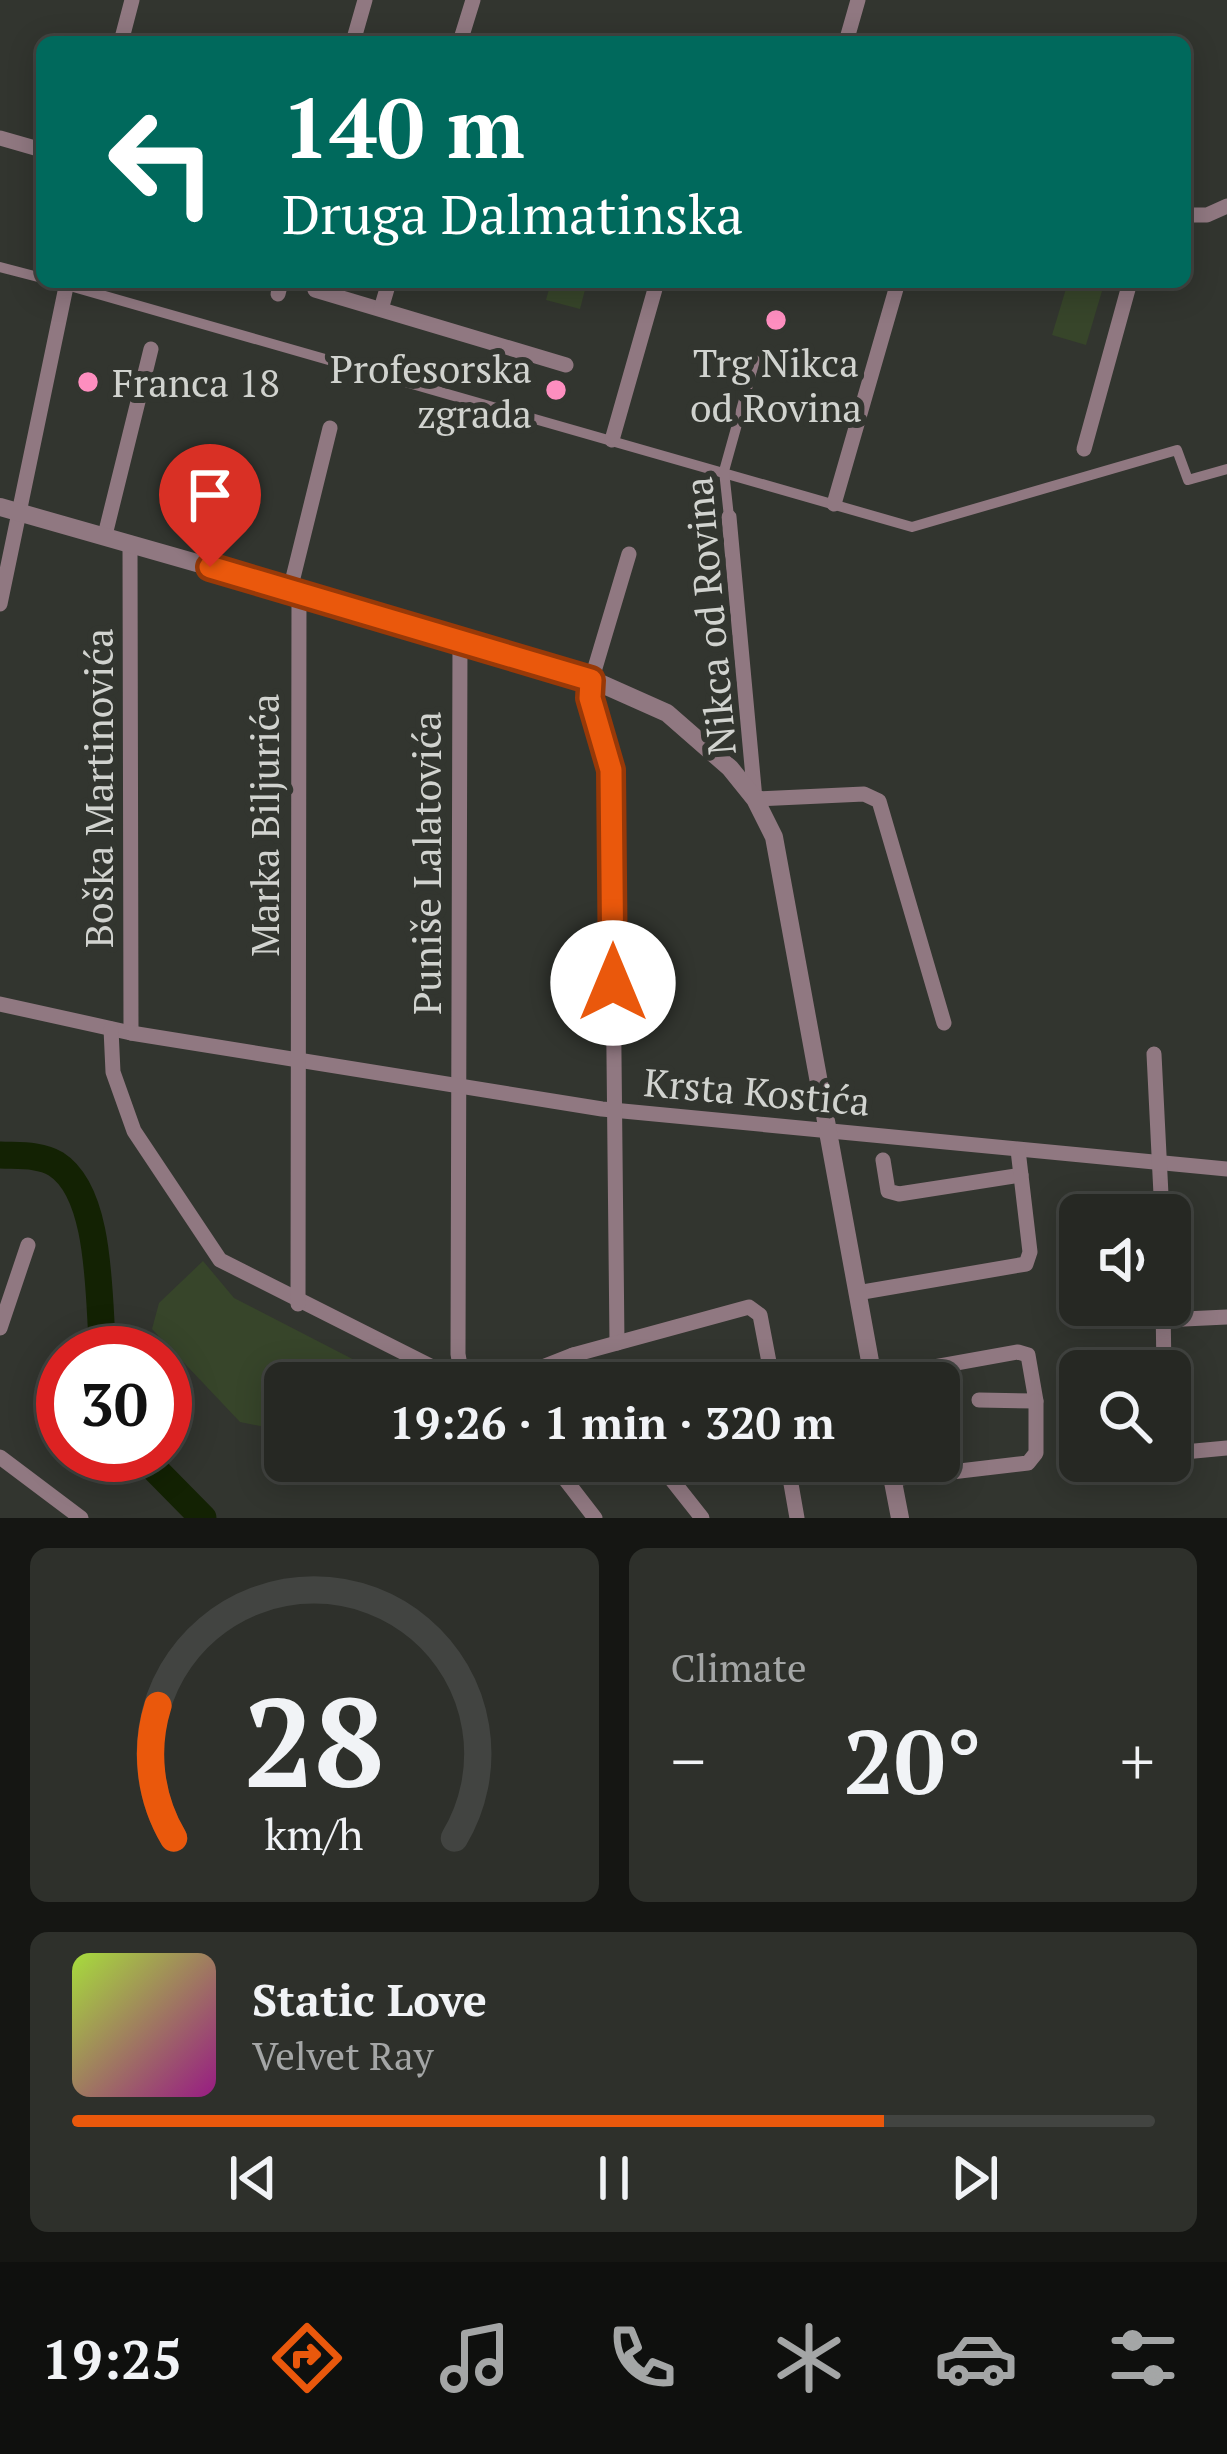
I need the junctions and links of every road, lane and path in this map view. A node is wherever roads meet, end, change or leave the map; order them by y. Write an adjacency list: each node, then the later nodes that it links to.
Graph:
1 (132, 0): 5 (street)
2 (365, 0): 6 (street)
3 (473, 0): 7 (street)
4 (858, 0): 8 (street)
5 (123, 36)
6 (355, 36)
7 (462, 36)
8 (848, 36)
9 (0, 138): 10 (street)
10 (36, 148)
11 (1227, 206): 12 (street)
12 (1191, 215)
13 (0, 267): 14 (street)
14 (36, 276)
15 (62, 288): 32 (street)
16 (80, 288): 27 (street)
17 (387, 288): 22 (street)
18 (655, 288): 27 (street)
19 (896, 288): 31 (street)
20 (1128, 288): 28 (street)
21 (315, 290): 22 (street)
22 (381, 309): 25 (street)
23 (151, 349): 34 (street)
24 (755, 360): 30 (street, Nikca od Rovina)
25 (566, 365)
26 (330, 428): 37 (street, Marka Biljurića)
27 (612, 440): 30 (street)
28 (1084, 449)
29 (1227, 469): 31 (street)
30 (724, 471): 31 (street); 33 (street, Nikca od Rovina)
31 (834, 503)
32 (10, 509): 34 (street); 38 (street)
33 (728, 517): 41 (street, Nikca od Rovina)
34 (104, 535): 35 (street)
35 (130, 543): 37 (street); 45 (street, Boška Martinovića)
36 (629, 554): 40 (street)
37 (294, 592): 39 (street); 47 (street, Marka Biljurića)
38 (0, 604)
39 (460, 640): 40 (street); 48 (street, Puniše Lalatovića)
40 (591, 680): 41 (street); 49 (street)
41 (755, 799): 43 (street); 50 (street)
42 (0, 1004): 44 (street, Krsta Kostića)
43 (944, 1023)
44 (111, 1029): 45 (street, Krsta Kostića); 59 (street)
45 (131, 1033): 47 (street, Krsta Kostića)
46 (1154, 1054): 53 (street)
47 (296, 1057): 48 (street, Krsta Kostića); 59 (street, Marka Biljurića)
48 (458, 1086): 49 (street, Krsta Kostića); 66 (street, Puniše Lalatovića)
49 (614, 1111): 50 (street, Krsta Kostića); 63 (street)
50 (826, 1131): 51 (street, Krsta Kostića); 58 (street)
51 (1018, 1150): 53 (street, Krsta Kostića); 55 (street)
52 (883, 1160): 55 (street)
53 (1161, 1163): 54 (street, Krsta Kostića); 56 (street)
54 (1227, 1168)
55 (1021, 1175): 58 (street)
56 (1162, 1194)
57 (28, 1245): 62 (street)
58 (857, 1293): 70 (street)
59 (298, 1304): 65 (street)
60 (1191, 1314): 61 (street)
61 (1227, 1317)
62 (0, 1328)
63 (617, 1343): 64 (street); 69 (street)
64 (573, 1355): 67 (street); 68 (street)
65 (419, 1362)
66 (461, 1362)
67 (555, 1362)
68 (578, 1362)
69 (769, 1362)
70 (870, 1362)
71 (960, 1364): 73 (street)
72 (979, 1400): 73 (street)
73 (1036, 1401): 77 (street)
74 (1227, 1448): 75 (street)
75 (1191, 1451)
76 (0, 1457): 82 (street)
77 (960, 1466)
78 (567, 1482): 83 (street)
79 (673, 1482): 84 (street)
80 (791, 1482): 85 (street)
81 (893, 1482): 86 (street)
82 (71, 1514)
83 (595, 1518)
84 (701, 1518)
85 (797, 1518)
86 (900, 1518)

